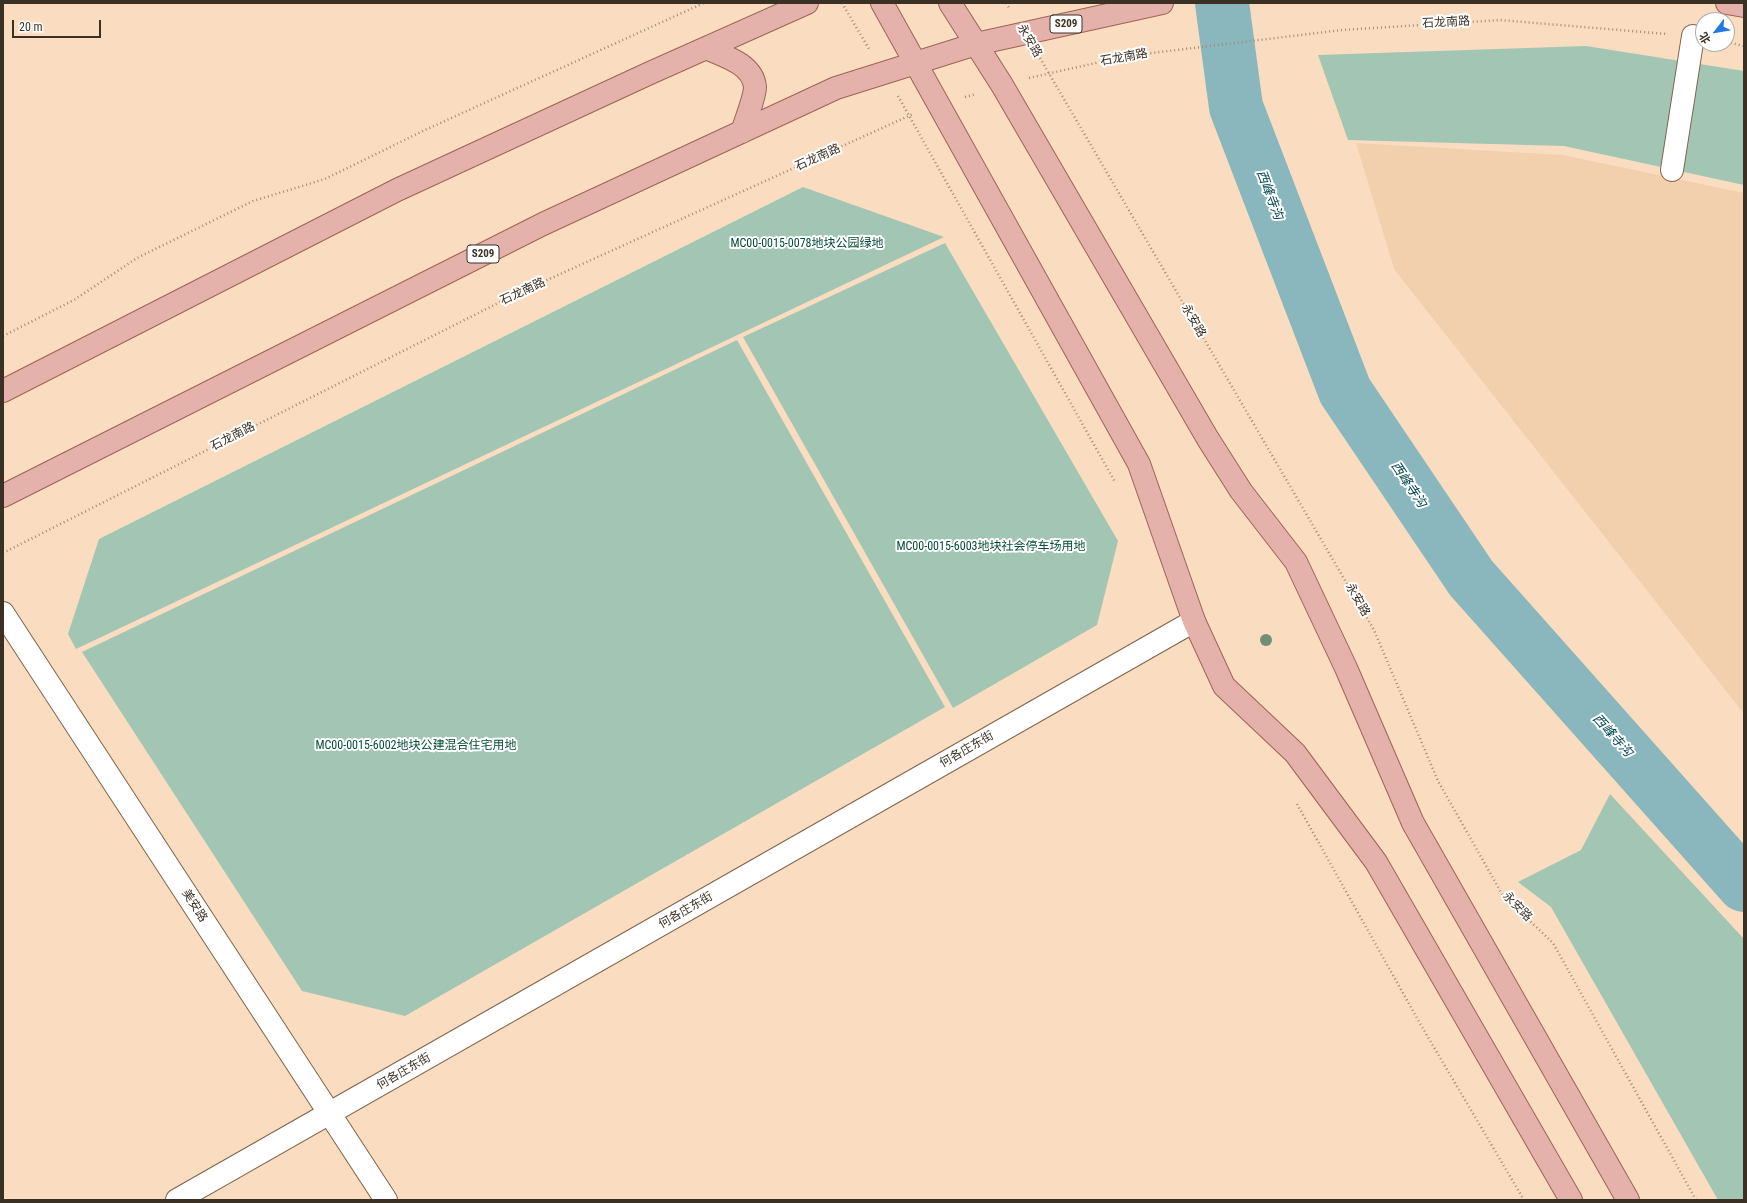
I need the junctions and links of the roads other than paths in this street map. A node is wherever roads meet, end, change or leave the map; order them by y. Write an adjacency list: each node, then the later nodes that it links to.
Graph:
1 (807, 3): 9 (main road)
2 (882, 3): 10 (main road)
3 (950, 3): 8 (main road)
4 (1157, 3): 8 (main road, S209)
5 (1727, 3): 6 (main road)
6 (1744, 6)
7 (1693, 36): 12 (street)
8 (976, 44): 10 (main road, S209); 21 (main road)
9 (706, 48): 11 (main road); 13 (main road)
10 (915, 62): 11 (main road, S209); 16 (main road)
11 (742, 132): 14 (main road, S209)
12 (1672, 170)
13 (3, 391)
14 (3, 496)
15 (3, 613): 17 (street, 美安路)
16 (1194, 621): 17 (street, 何各庄东街); 20 (main road)
17 (330, 1114): 18 (street, 何各庄东街); 19 (street, 美安路)
18 (177, 1200)
19 (386, 1200)
20 (1571, 1200)
21 (1628, 1200)

